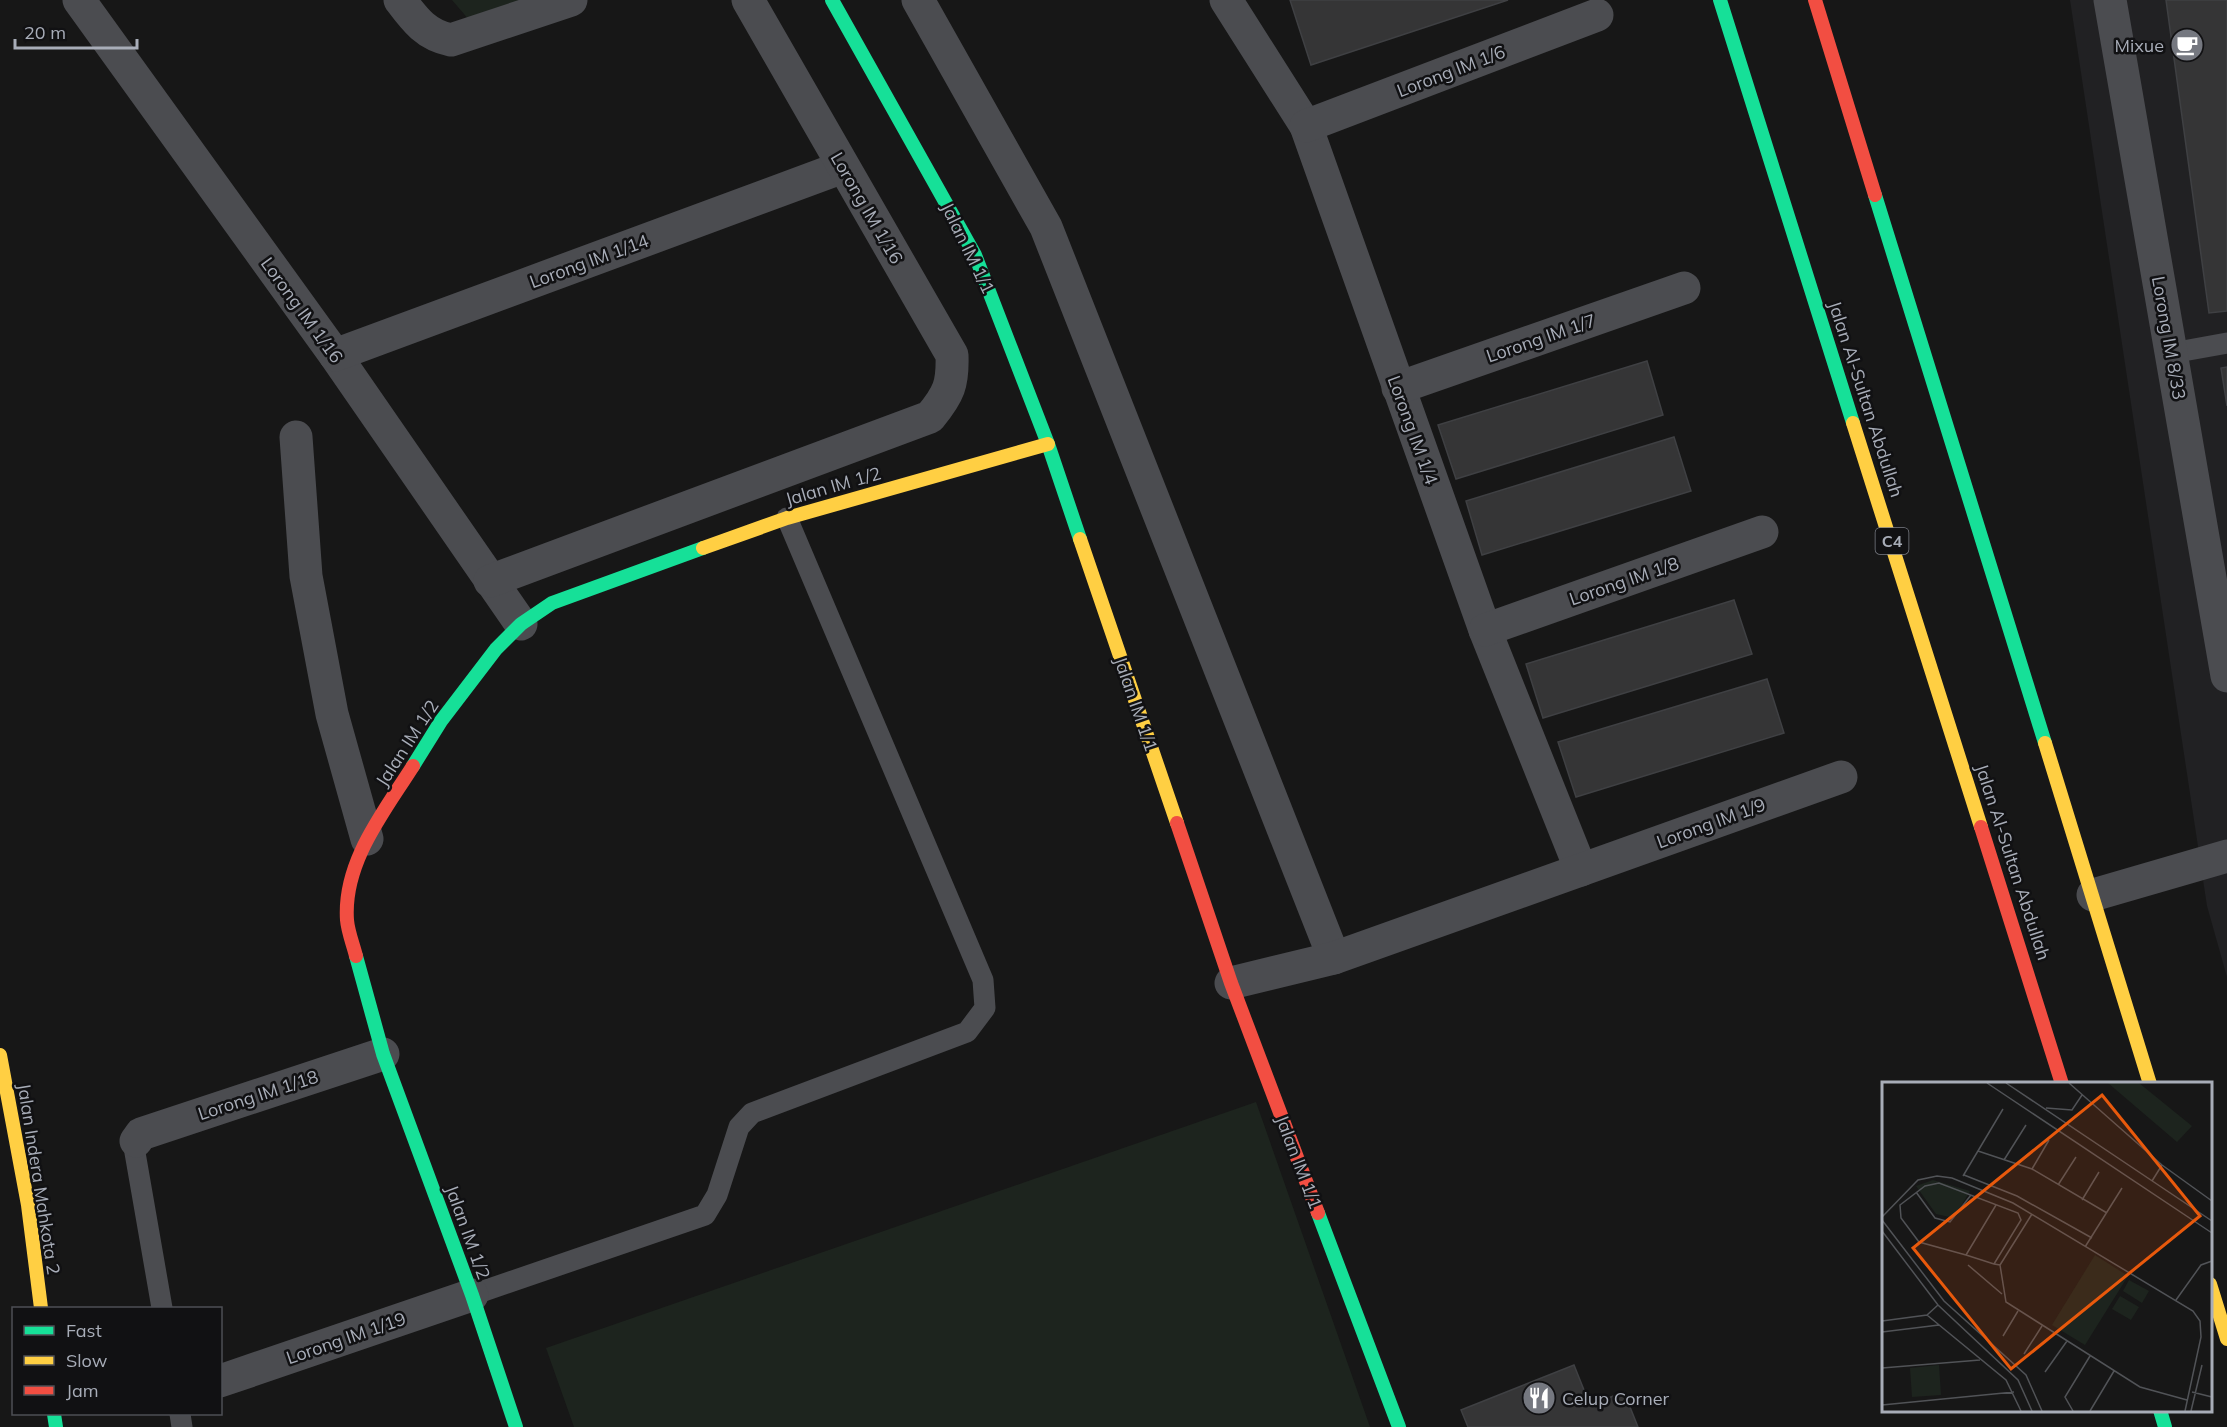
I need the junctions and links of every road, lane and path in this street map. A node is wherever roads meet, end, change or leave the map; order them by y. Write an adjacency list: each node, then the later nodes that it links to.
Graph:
1 (79, 0): 17 (street, Lorong IM 1/16)
2 (400, 0): 3 (street)
3 (572, 0)
4 (748, 0): 13 (street, Lorong IM 1/16)
5 (832, 0): 20 (street, Jalan IM 1/1)
6 (918, 0): 32 (street)
7 (1226, 0): 12 (street, Lorong IM 1/4)
8 (1720, 0): 36 (street, Jalan Al-Sultan Abdullah / C4)
9 (1815, 0): 31 (street)
10 (2110, 0): 16 (street, Lorong IM 8/33)
11 (1597, 15): 12 (street, Lorong IM 1/6)
12 (1306, 126): 18 (street, Lorong IM 1/4)
13 (843, 167): 17 (street, Lorong IM 1/14); 23 (street, Lorong IM 1/16)
14 (1684, 288): 18 (street, Lorong IM 1/7)
15 (2227, 343): 16 (lane)
16 (2172, 353): 26 (street, Lorong IM 8/33)
17 (335, 355): 23 (street, Lorong IM 1/16)
18 (1398, 388): 25 (street, Lorong IM 1/4)
19 (296, 437): 28 (street)
20 (1048, 444): 21 (street, Jalan IM 1/2); 33 (street, Jalan IM 1/1)
21 (787, 518): 24 (street, Jalan IM 1/2); 40 (lane)
22 (1762, 532): 25 (street, Lorong IM 1/8)
23 (490, 581): 24 (street, Lorong IM 1/16)
24 (521, 624): 28 (street, Jalan IM 1/2)
25 (1485, 630): 30 (street, Lorong IM 1/4)
26 (2227, 676)
27 (1841, 777): 30 (street, Lorong IM 1/9)
28 (367, 839): 34 (street, Jalan IM 1/2)
29 (2227, 856): 31 (street)
30 (1581, 870): 32 (street, Lorong IM 1/9)
31 (2093, 895): 37 (street)
32 (1334, 958): 33 (street, Lorong IM 1/9)
33 (1231, 983): 47 (street, Jalan IM 1/1)
34 (383, 1054): 38 (street, Lorong IM 1/18); 40 (street, Jalan IM 1/2)
35 (0, 1055): 41 (street, Jalan Indera Mahkota 2)
36 (2062, 1082)
37 (2150, 1082)
38 (136, 1141): 42 (lane)
39 (2212, 1287): 43 (street)
40 (472, 1295): 44 (street, Lorong IM 1/19); 46 (street, Jalan IM 1/2)
41 (41, 1307)
42 (162, 1307)
43 (2227, 1339)
44 (222, 1380)
45 (2161, 1412): 48 (street)
46 (516, 1427)
47 (1399, 1427)
48 (2165, 1427)

